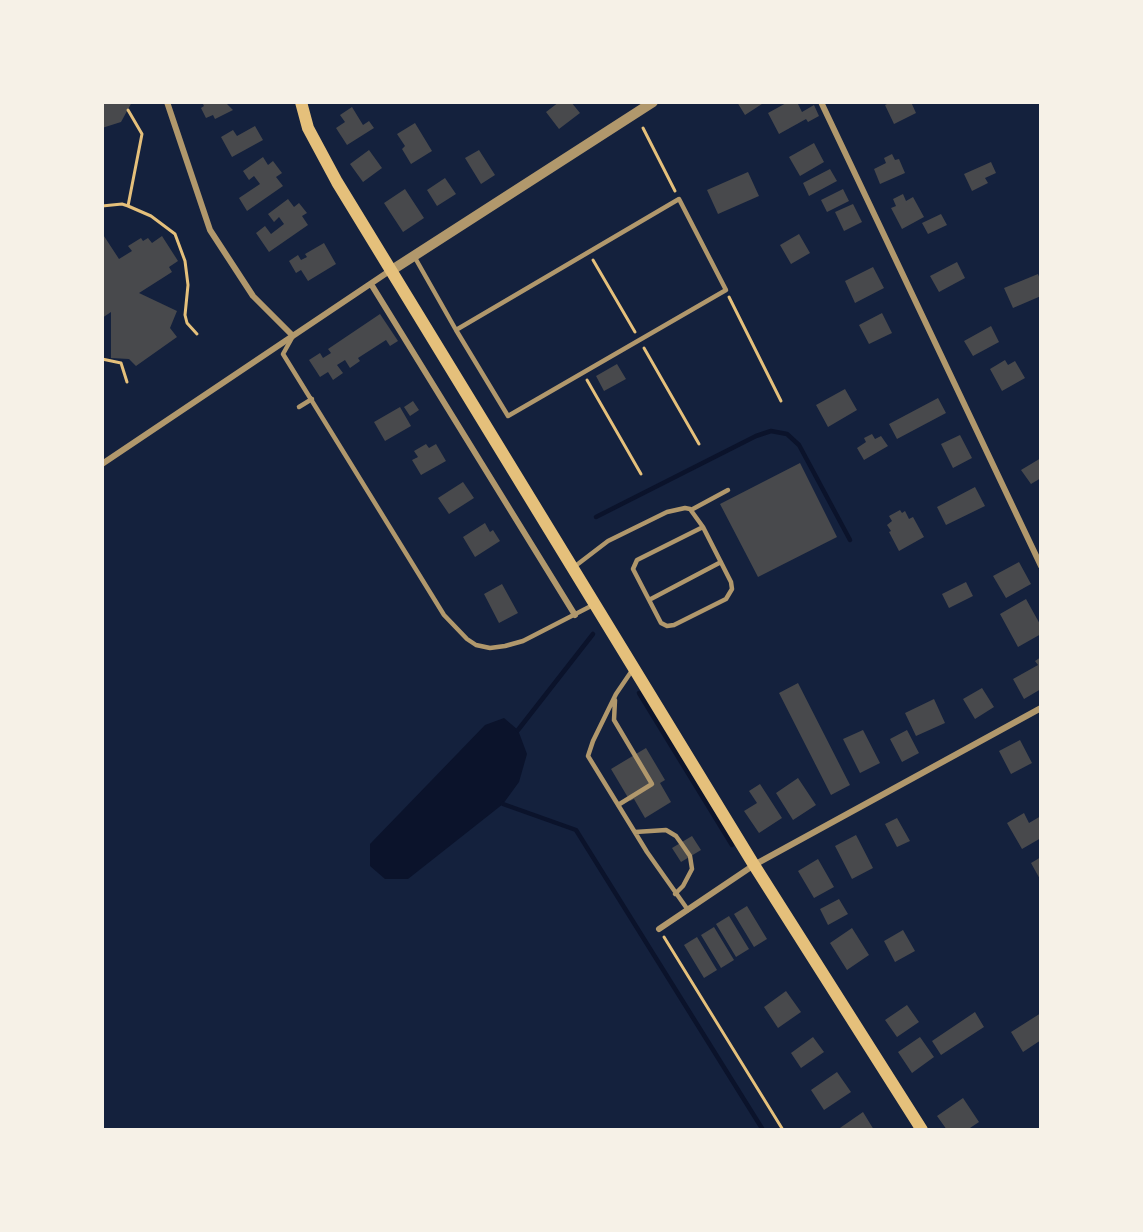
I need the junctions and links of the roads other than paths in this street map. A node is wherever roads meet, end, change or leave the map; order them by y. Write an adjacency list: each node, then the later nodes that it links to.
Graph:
1 (167, 102): 9 (street)
2 (301, 102): 6 (main road)
3 (653, 102): 5 (street)
4 (821, 102): 18 (street)
5 (414, 256): 6 (street); 8 (lane)
6 (392, 270): 7 (street); 19 (main road)
7 (371, 284): 9 (street); 22 (street)
8 (456, 330): 8 (lane)
9 (293, 336): 10 (lane); 13 (street)
10 (312, 399): 11 (lane); 22 (lane)
11 (299, 407)
12 (102, 453): 13 (street)
13 (105, 462)
14 (728, 490): 15 (lane)
15 (691, 510): 16 (lane); 19 (lane)
16 (703, 527): 17 (lane); 20 (lane)
17 (721, 562): 20 (lane); 20 (lane)
18 (1041, 566)
19 (574, 567): 21 (main road)
20 (649, 600)
21 (596, 604): 22 (lane); 23 (main road)
22 (575, 615)
23 (635, 667): 24 (lane); 28 (main road)
24 (616, 694): 26 (lane); 26 (lane)
25 (1041, 708): 28 (street)
26 (618, 805): 27 (lane)
27 (634, 832): 29 (lane); 29 (lane)
28 (754, 865): 30 (street); 32 (main road)
29 (675, 894): 30 (lane)
30 (688, 910): 31 (street)
31 (659, 929)
32 (922, 1130)

